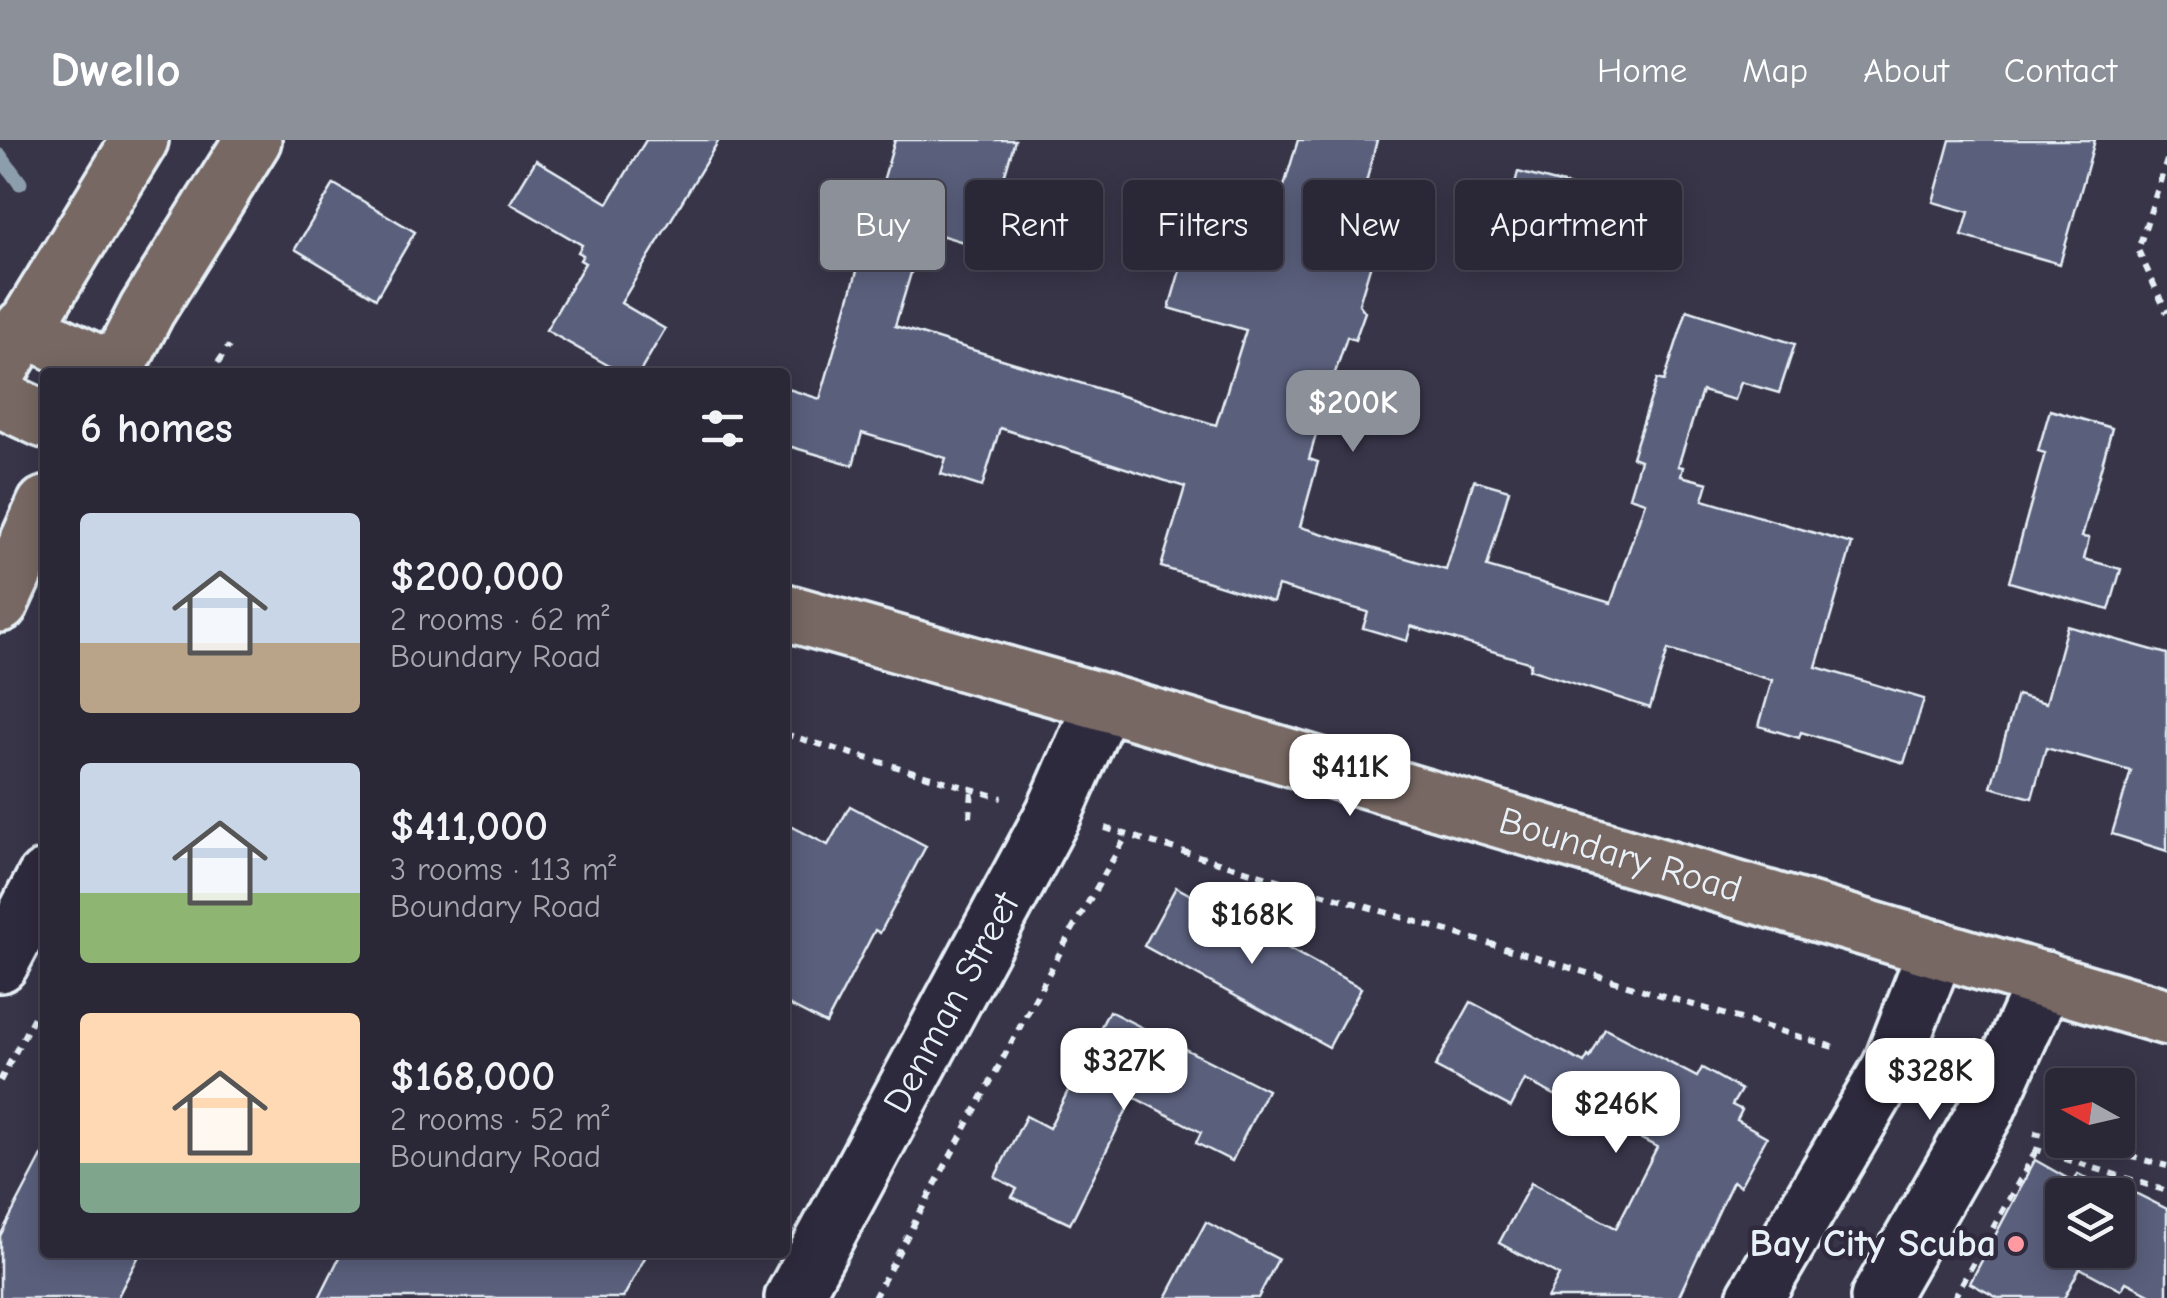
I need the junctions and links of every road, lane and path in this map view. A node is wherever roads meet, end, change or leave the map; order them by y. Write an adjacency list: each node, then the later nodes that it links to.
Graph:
1 (140, 140): 5 (main road)
2 (253, 140): 9 (main road)
3 (2167, 160): 4 (path)
4 (2167, 313)
5 (8, 336): 8 (main road)
6 (229, 346): 7 (path)
7 (218, 363)
8 (103, 368)
9 (117, 368)
10 (0, 398): 11 (main road)
11 (40, 418)
12 (40, 516): 13 (main road)
13 (0, 604)
14 (790, 613): 15 (main road, Boundary Road)
15 (1103, 702): 23 (main road, Boundary Road); 37 (street, Denman Street)
16 (790, 735): 17 (path)
17 (972, 790): 18 (path); 19 (path)
18 (1013, 801)
19 (970, 817)
20 (1091, 824): 21 (path)
21 (1126, 835): 28 (path); 38 (path)
22 (40, 888): 24 (street)
23 (1937, 948): 25 (main road, Boundary Road); 39 (street)
24 (0, 964)
25 (2046, 980): 27 (main road, Boundary Road); 40 (street)
26 (40, 1005): 29 (path)
27 (2167, 1016)
28 (1852, 1052)
29 (0, 1081)
30 (2017, 1129): 31 (path)
31 (2045, 1135)
32 (2026, 1140): 33 (path)
33 (2036, 1151): 36 (path); 41 (path)
34 (2135, 1158): 35 (path)
35 (2167, 1166)
36 (2167, 1191)
37 (793, 1298)
38 (874, 1298)
39 (1755, 1298)
40 (1879, 1298)
41 (1954, 1298)

